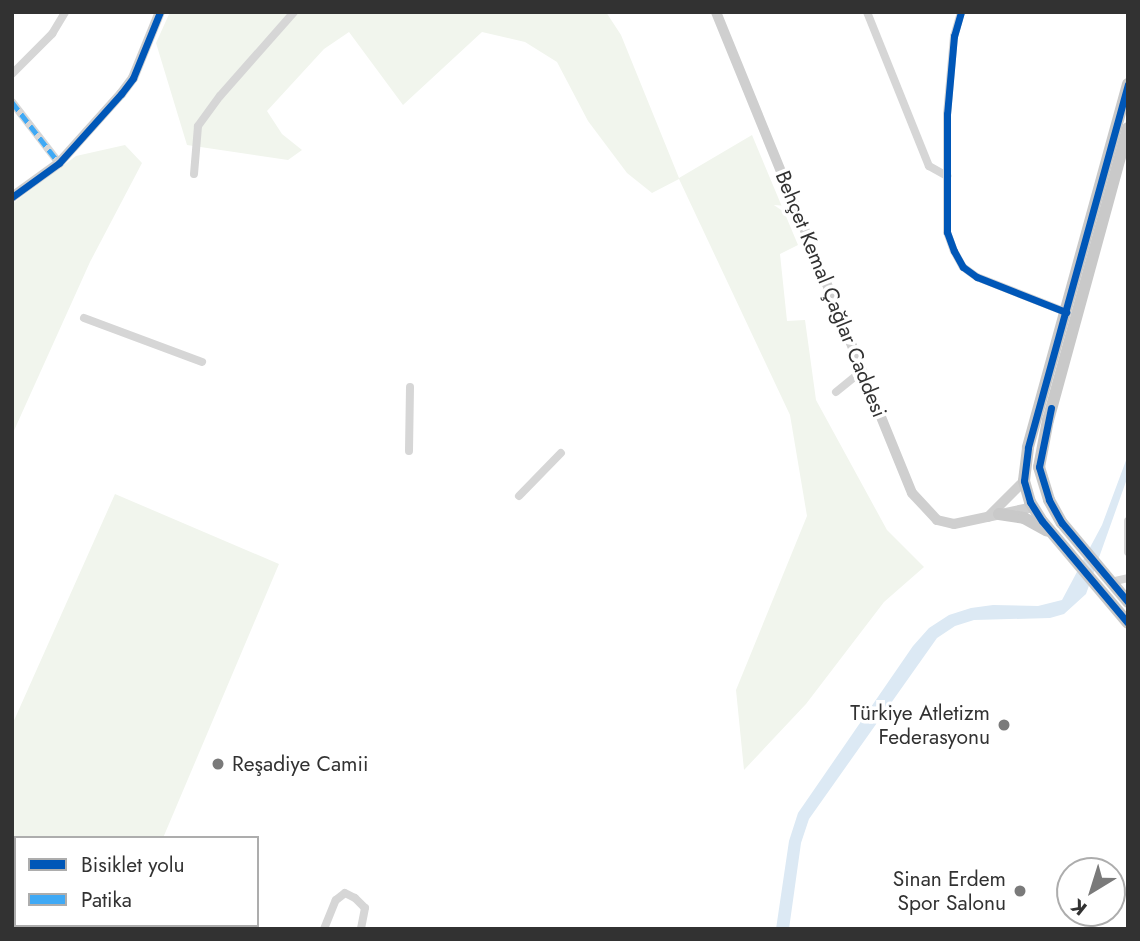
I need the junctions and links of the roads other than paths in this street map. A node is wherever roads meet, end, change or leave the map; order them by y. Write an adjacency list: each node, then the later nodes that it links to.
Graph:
1 (65, 12): 7 (street)
2 (160, 12): 11 (main road)
3 (294, 12): 12 (street)
4 (716, 12): 18 (main road, Behçet Kemal Çağlar Caddesi)
5 (867, 12): 13 (street)
6 (961, 12): 13 (street)
7 (12, 74)
8 (1128, 84): 15 (main road)
9 (12, 102): 11 (street)
10 (1128, 128): 24 (main road)
11 (60, 163): 14 (main road)
12 (194, 174)
13 (947, 176): 15 (street)
14 (12, 197)
15 (1066, 312): 23 (main road)
16 (84, 318): 17 (street)
17 (202, 362)
18 (862, 371): 20 (street); 28 (main road, Behçet Kemal Çağlar Caddesi)
19 (410, 387): 21 (street)
20 (836, 392)
21 (409, 451)
22 (561, 453): 25 (street)
23 (1024, 481): 24 (main road); 27 (main road); 28 (main road)
24 (1042, 481): 26 (main road)
25 (519, 496)
26 (1049, 500): 27 (main road); 33 (main road)
27 (1033, 507): 28 (main road, Behçet Kemal Çağlar Caddesi); 30 (main road)
28 (993, 516): 30 (main road)
29 (1128, 521): 31 (street)
30 (1059, 541): 35 (main road)
31 (1128, 552)
32 (1128, 578): 33 (street)
33 (1109, 579): 34 (main road)
34 (1128, 602)
35 (1128, 623)
36 (324, 929): 37 (street)
37 (361, 929)

